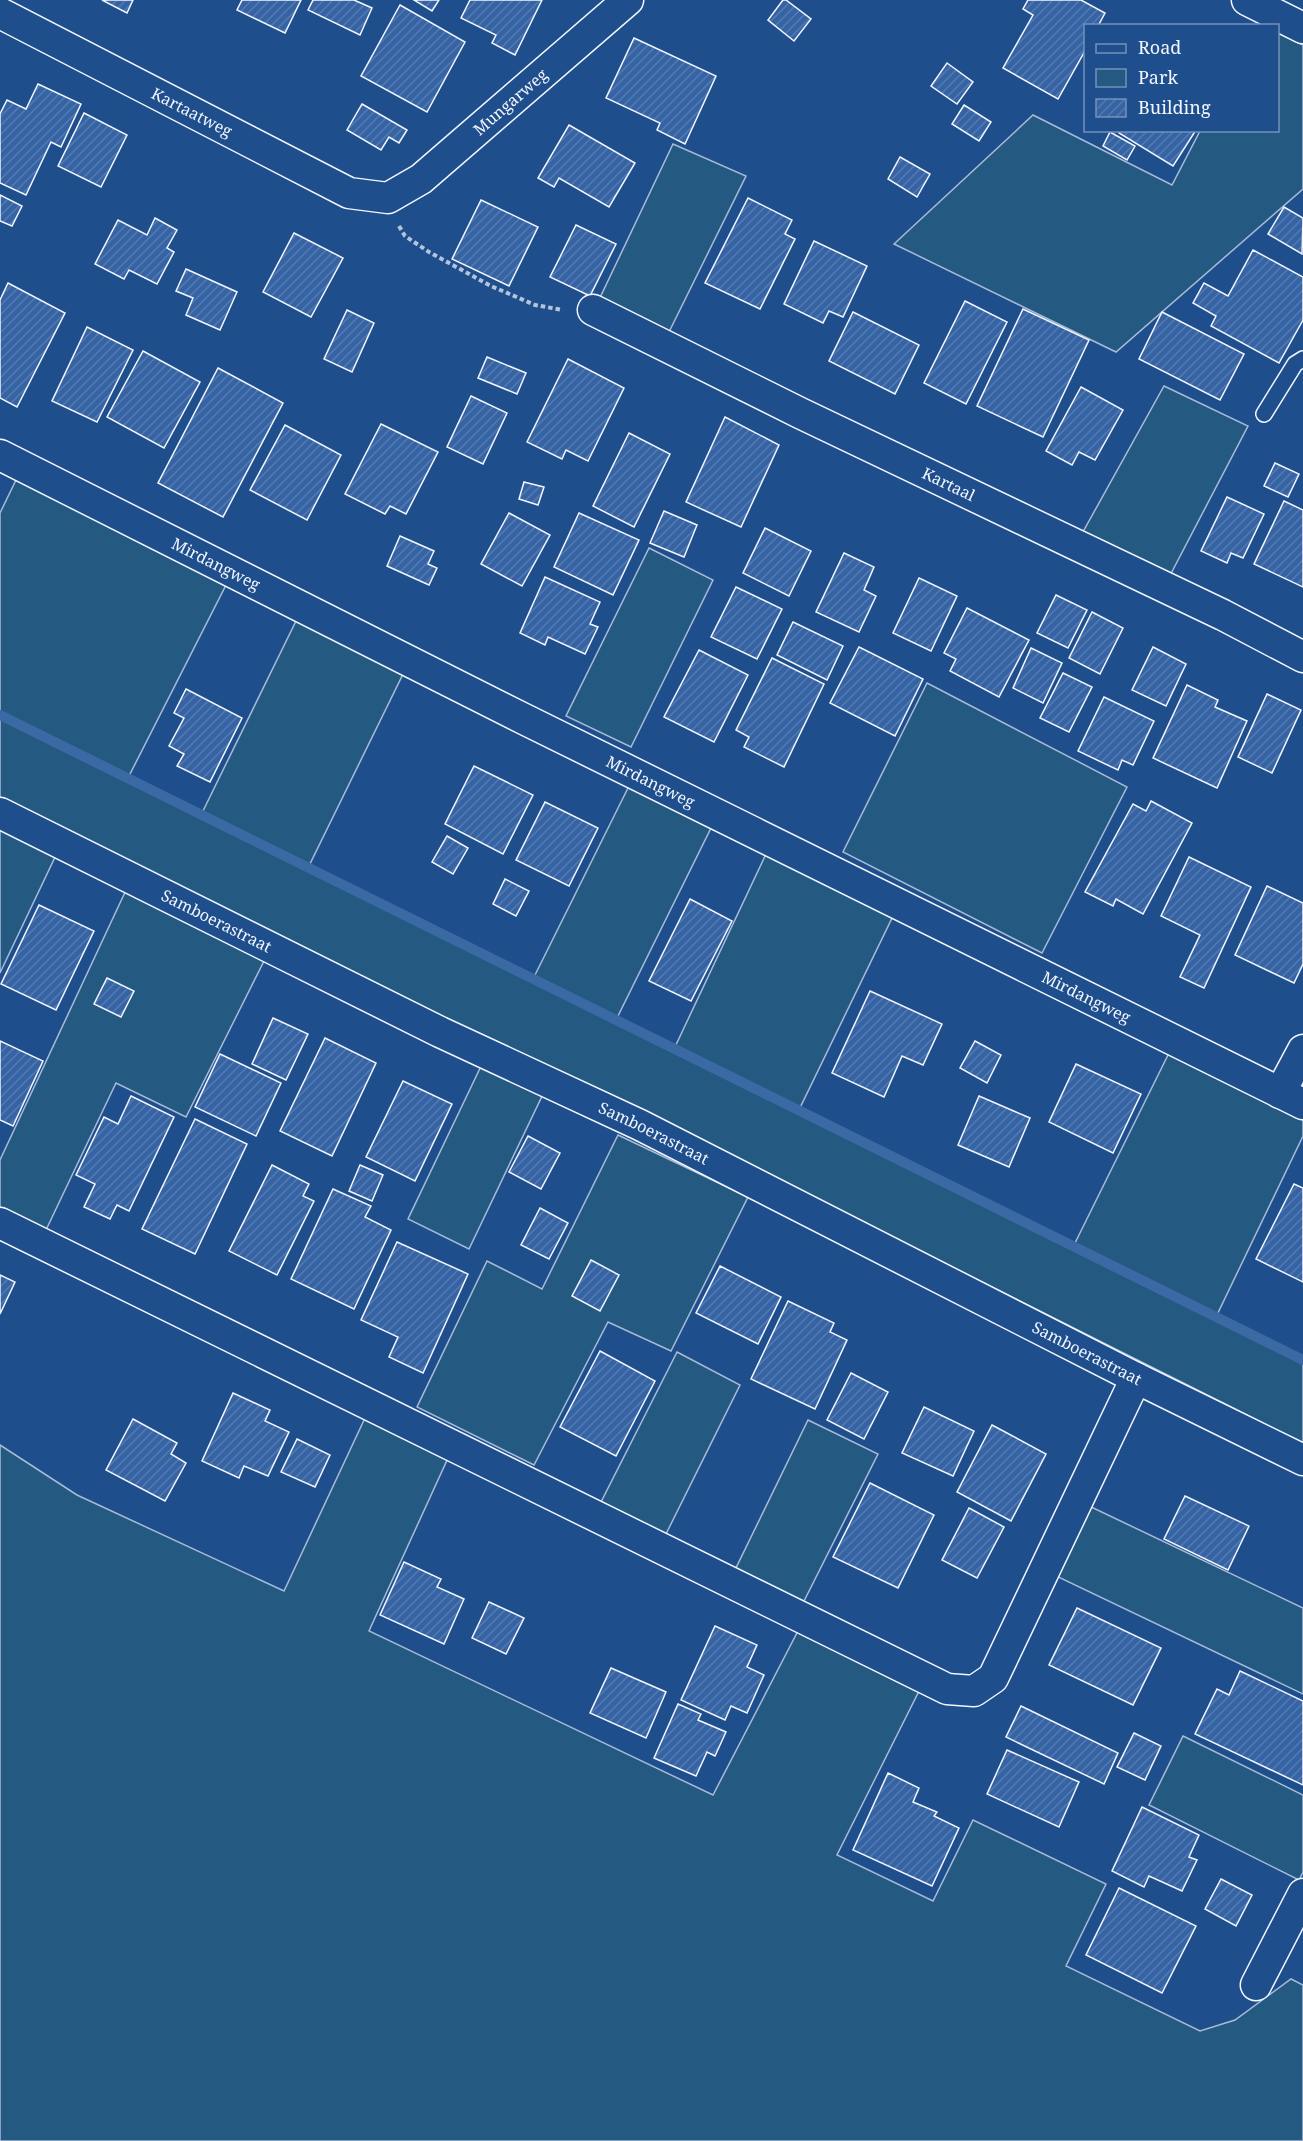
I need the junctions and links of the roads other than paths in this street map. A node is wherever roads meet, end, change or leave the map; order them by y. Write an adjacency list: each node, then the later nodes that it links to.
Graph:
1 (628, 0): 5 (street, Mungarweg)
2 (1247, 0): 4 (street)
3 (0, 13): 5 (street, Kartaatweg)
4 (1303, 28)
5 (388, 198)
6 (593, 310): 10 (street, Kartaal)
7 (1303, 359): 8 (lane)
8 (1264, 414)
9 (0, 455): 13 (street, Mirdangweg)
10 (1303, 657)
11 (0, 813): 15 (street, Samboerastraat)
12 (1303, 1050): 13 (street)
13 (1292, 1099)
14 (0, 1223): 15 (street)
15 (1136, 1378): 16 (street, Samboerastraat)
16 (1303, 1460)
17 (1303, 1894): 18 (street)
18 (1256, 1985)

